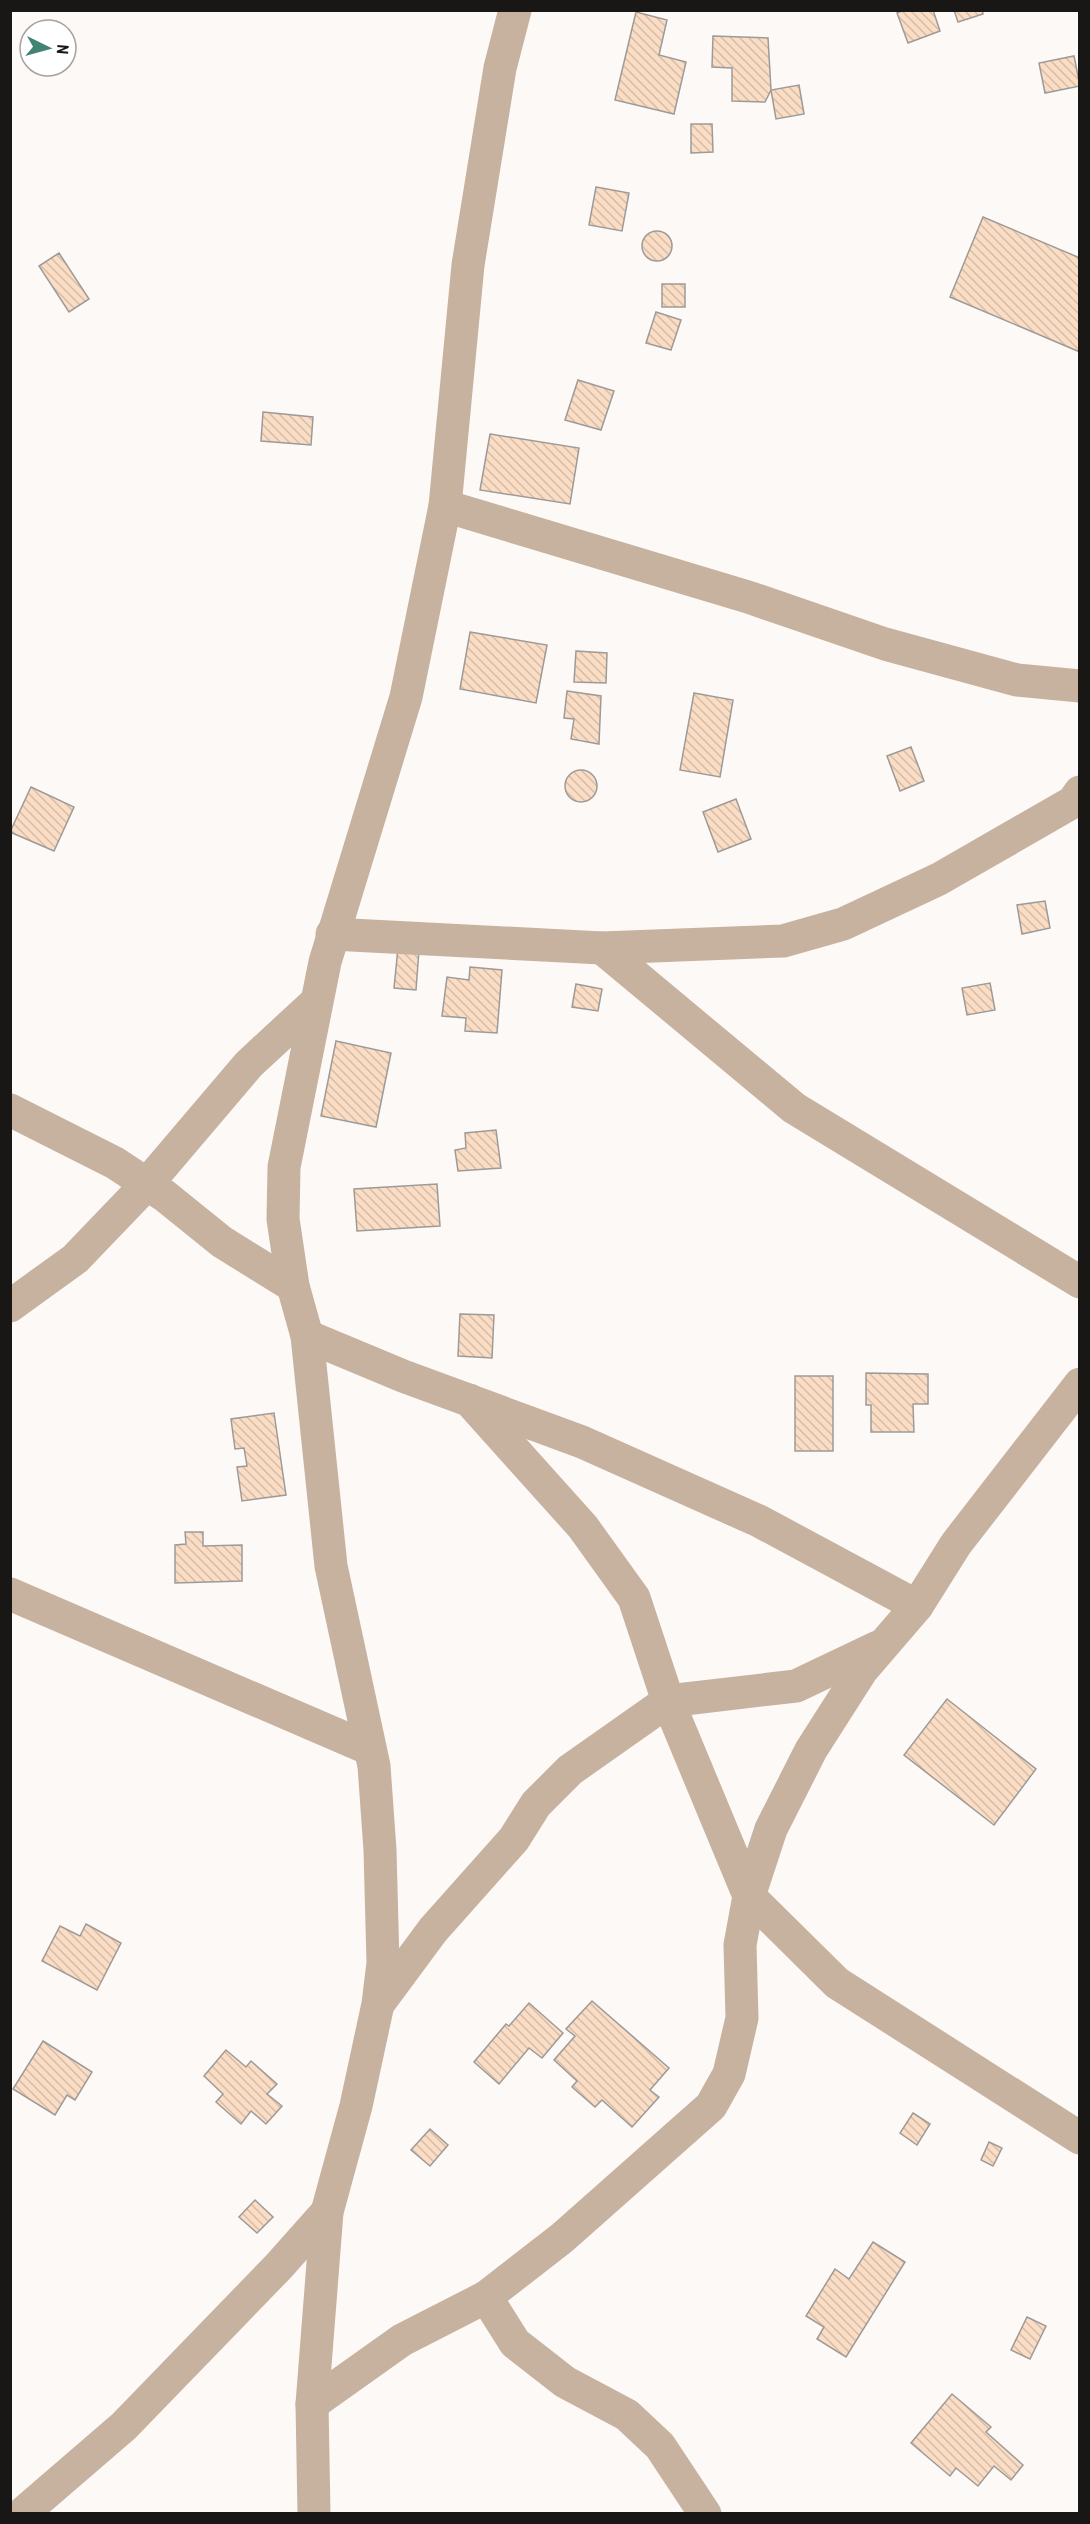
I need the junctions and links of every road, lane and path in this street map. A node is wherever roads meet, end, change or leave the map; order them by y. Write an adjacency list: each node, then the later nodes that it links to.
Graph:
1 (515, 10): 2 (street)
2 (445, 506): 3 (street); 5 (street)
3 (1080, 686)
4 (1077, 797): 6 (street)
5 (332, 934): 6 (street); 7 (street)
6 (602, 948): 10 (street)
7 (315, 1003): 9 (street); 11 (street)
8 (10, 1110): 9 (street)
9 (147, 1184): 11 (street); 12 (street)
10 (1080, 1282)
11 (292, 1286): 13 (street)
12 (10, 1306)
13 (307, 1336): 15 (street); 20 (street)
14 (1080, 1384): 17 (street)
15 (469, 1400): 17 (street); 19 (street)
16 (10, 1594): 20 (street)
17 (916, 1606): 18 (street)
18 (884, 1645): 19 (street); 21 (street)
19 (668, 1701): 21 (street); 22 (street)
20 (370, 1749): 22 (street)
21 (749, 1896): 23 (street); 25 (street)
22 (378, 2004): 24 (street)
23 (1080, 2138)
24 (327, 2212): 26 (street); 27 (street)
25 (486, 2297): 26 (street); 29 (street)
26 (312, 2404): 28 (street)
27 (21, 2514)
28 (314, 2514)
29 (705, 2514)

